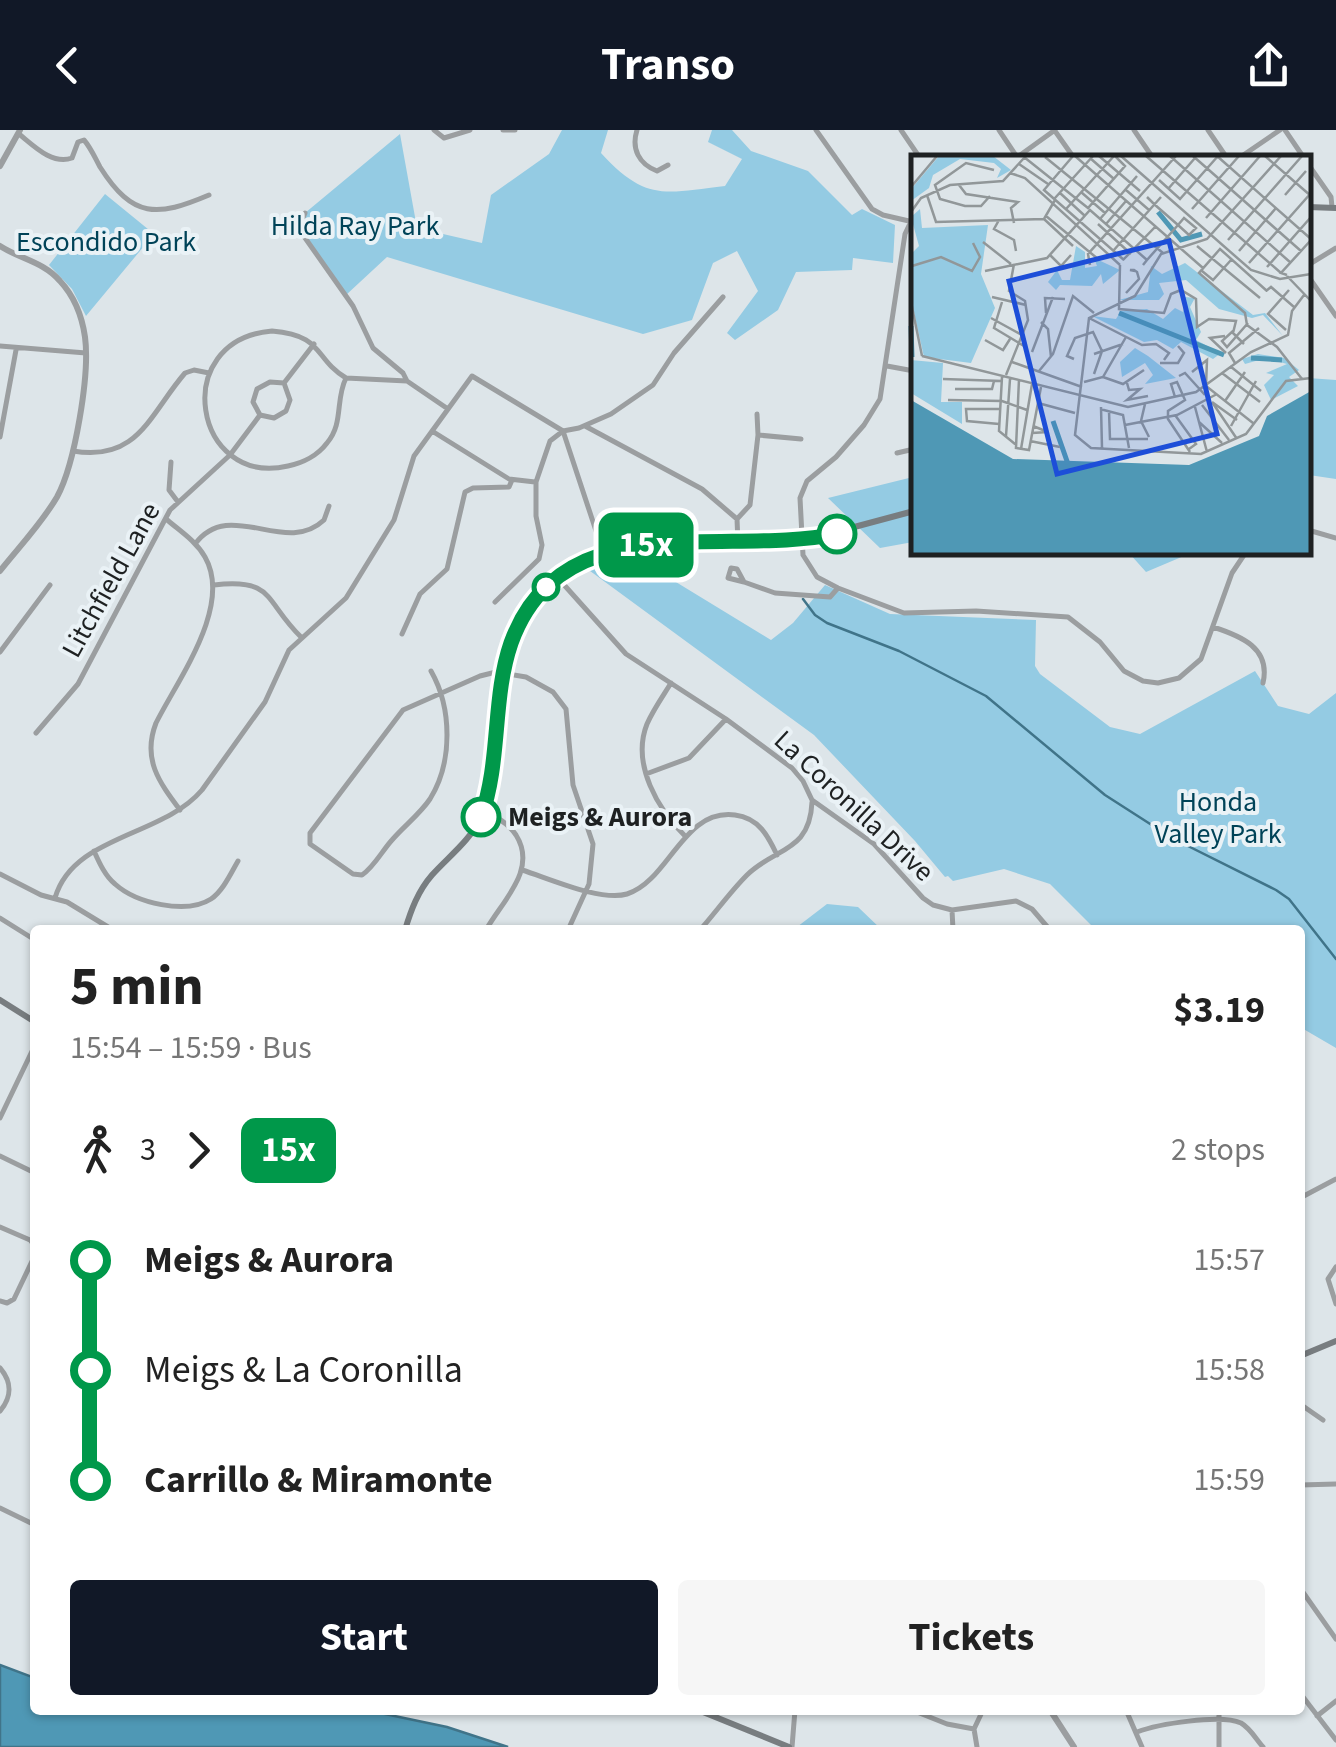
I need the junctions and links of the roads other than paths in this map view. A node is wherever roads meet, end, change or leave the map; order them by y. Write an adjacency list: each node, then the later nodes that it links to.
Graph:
1 (434, 130): 2 (street)
2 (470, 130)
3 (502, 130): 4 (street)
4 (516, 130)
5 (636, 130): 23 (street)
6 (830, 130): 14 (street)
7 (900, 130): 15 (street)
8 (999, 130): 16 (street)
9 (1055, 130): 17 (street); 18 (street)
10 (1134, 130): 19 (street)
11 (1208, 130): 20 (street)
12 (1282, 130): 21 (street); 22 (street)
13 (20, 132): 24 (street); 26 (street)
14 (818, 133): 29 (street)
15 (918, 155)
16 (1015, 155)
17 (1019, 155)
18 (1072, 155)
19 (1151, 155)
20 (1225, 155)
21 (1244, 155)
22 (1302, 155)
23 (668, 165)
24 (0, 166)
25 (1311, 168): 27 (street)
26 (209, 194)
27 (1334, 207)
28 (305, 212): 44 (street)
29 (911, 218): 40 (street)
30 (0, 246): 39 (street)
31 (1336, 248): 32 (street)
32 (1311, 263)
33 (1311, 280): 35 (street)
34 (722, 297): 49 (street)
35 (1336, 316)
36 (314, 344): 42 (street); 43 (street); 45 (street)
37 (0, 346): 38 (street)
38 (16, 350): 39 (street); 53 (street)
39 (86, 352): 56 (street)
40 (887, 366): 41 (street); 69 (street)
41 (911, 370)
42 (209, 372): 56 (street); 58 (street)
43 (346, 378): 44 (street); 58 (street)
44 (407, 381): 46 (street)
45 (284, 382): 48 (street); 48 (street)
46 (448, 409): 50 (street); 51 (street)
47 (757, 414): 52 (street)
48 (260, 415): 58 (street, Litchfield Lane)
49 (585, 426): 51 (street); 66 (street)
50 (432, 431): 60 (street); 83 (street)
51 (563, 431): 61 (street); 72 (street)
52 (758, 436): 54 (street); 66 (street)
53 (0, 438)
54 (801, 439)
55 (911, 449): 57 (street)
56 (72, 451): 74 (street)
57 (898, 453)
58 (230, 455): 62 (street, Litchfield Lane)
59 (170, 462): 62 (street)
60 (512, 480): 61 (street); 82 (street)
61 (536, 482): 80 (street)
62 (178, 502): 65 (street, Litchfield Lane)
63 (328, 506): 70 (street)
64 (911, 512): 69 (main road)
65 (165, 519): 70 (street); 91 (street, Litchfield Lane)
66 (737, 519): 71 (street)
67 (1311, 531): 68 (street)
68 (1336, 538)
69 (802, 541): 71 (main road); 79 (street)
70 (195, 544): 77 (street)
71 (738, 544): 72 (main road)
72 (602, 552): 75 (main road)
73 (1244, 555): 81 (street)
74 (0, 571)
75 (557, 577): 86 (main road); 87 (street, La Coronilla Drive)
76 (744, 582): 79 (street)
77 (214, 585): 83 (street); 94 (street)
78 (50, 586): 84 (street)
79 (838, 588): 81 (street)
80 (495, 602)
81 (1213, 627): 88 (street)
82 (402, 634)
83 (302, 637): 94 (street)
84 (0, 652)
85 (431, 671): 89 (street)
86 (505, 674): 89 (street); 95 (main road); 102 (street)
87 (671, 683): 90 (street, La Coronilla Drive); 92 (street)
88 (1262, 683)
89 (442, 692): 89 (street)
90 (726, 719): 92 (street); 93 (street, La Coronilla Drive)
91 (36, 733)
92 (646, 774): 96 (street)
93 (812, 800): 98 (street); 104 (street, La Coronilla Drive)
94 (180, 810): 97 (street)
95 (483, 812): 100 (street); 107 (main road)
96 (686, 837): 98 (street); 102 (street)
97 (94, 852): 99 (street); 103 (street)
98 (777, 855): 110 (street)
99 (238, 861)
100 (522, 870): 102 (street); 108 (street)
101 (0, 874): 103 (street)
102 (588, 890): 109 (street)
103 (55, 898): 106 (street)
104 (952, 910): 111 (street); 112 (street, La Coronilla Drive)
105 (0, 918): 113 (street)
106 (105, 925)
107 (407, 925)
108 (490, 925)
109 (570, 925)
110 (704, 925)
111 (953, 925)
112 (1046, 925)
113 (30, 937)
114 (0, 1000): 115 (main road)
115 (30, 1019)
116 (30, 1055): 117 (street)
117 (0, 1118)
118 (0, 1156): 119 (street)
119 (30, 1171)
120 (1336, 1179): 121 (street)
121 (1305, 1195)
122 (0, 1227): 123 (street)
123 (30, 1243)
124 (30, 1265): 128 (street)
125 (1336, 1267): 127 (street)
126 (1318, 1274): 127 (street)
127 (1328, 1276): 129 (street)
128 (0, 1302)
129 (1336, 1304)
130 (1336, 1340): 131 (main road)
131 (1305, 1354)
132 (0, 1368): 134 (street)
133 (1305, 1407): 135 (street)
134 (0, 1411)
135 (1323, 1420)
136 (1336, 1484): 137 (street)
137 (1305, 1486)
138 (0, 1508): 139 (street)
139 (30, 1523)
140 (1305, 1595): 141 (street)
141 (1336, 1638)
142 (1305, 1700): 151 (street)
143 (1336, 1701): 151 (street)
144 (711, 1715): 156 (main road)
145 (794, 1715): 156 (street)
146 (924, 1715): 153 (street)
147 (981, 1715): 153 (street)
148 (1053, 1715): 158 (street)
149 (1128, 1715): 154 (street)
150 (1219, 1715): 152 (street)
151 (1318, 1716): 155 (street)
152 (1219, 1721): 154 (street); 160 (street); 161 (street)
153 (974, 1729): 157 (street)
154 (1137, 1732): 159 (street)
155 (1336, 1740)
156 (791, 1747)
157 (977, 1747)
158 (1074, 1747)
159 (1142, 1747)
160 (1219, 1747)
161 (1262, 1747)

